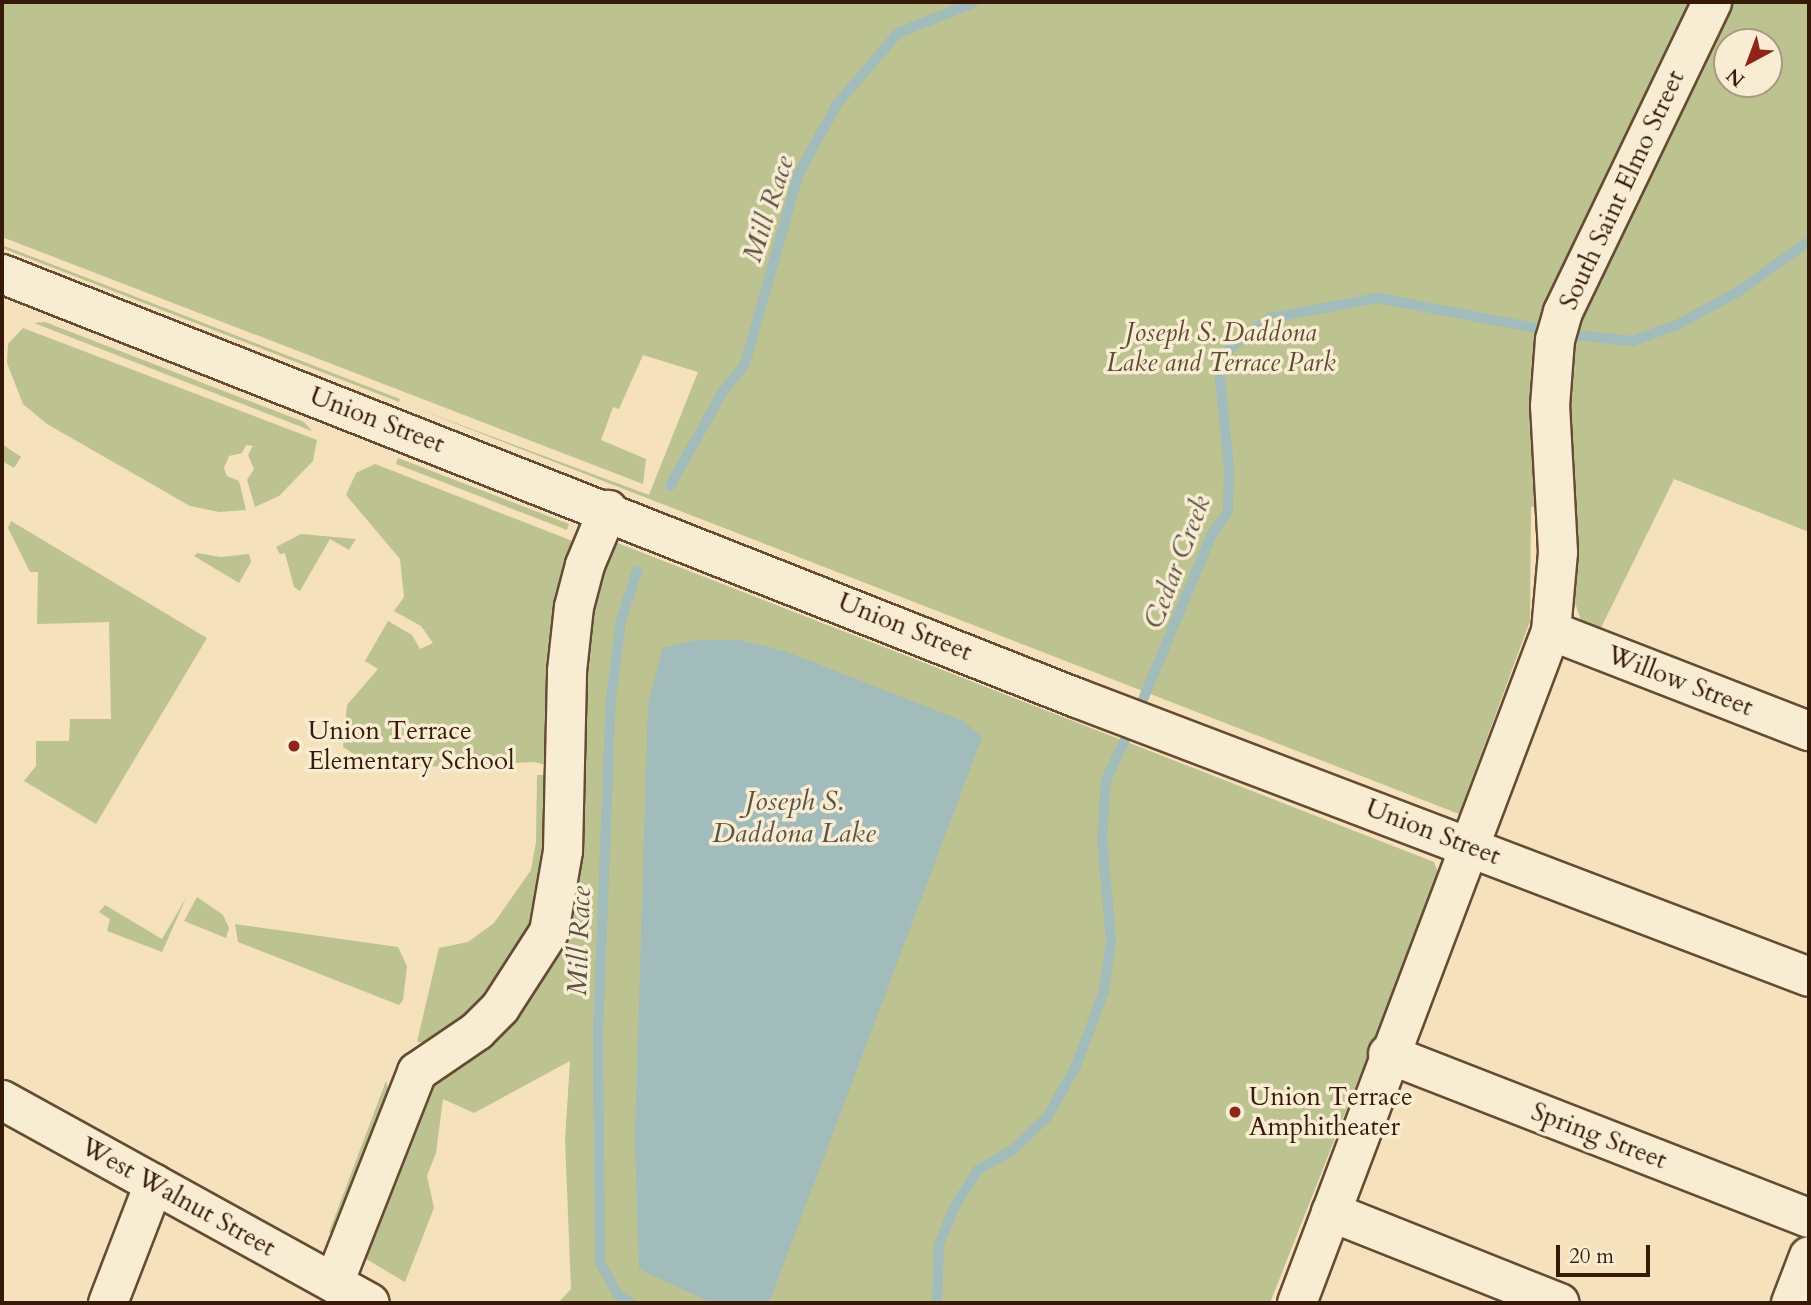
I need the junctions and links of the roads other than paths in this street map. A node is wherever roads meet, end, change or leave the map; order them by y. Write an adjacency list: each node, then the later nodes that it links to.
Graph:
1 (1712, 2): 4 (street, South Saint Elmo Street)
2 (2, 274): 3 (street, Union Street)
3 (608, 510): 6 (street, Union Street); 14 (street)
4 (1551, 631): 5 (street, Willow Street); 6 (street, South Saint Elmo Street)
5 (1809, 731)
6 (1468, 845): 7 (street, Union Street); 8 (street, South Saint Elmo Street)
7 (1809, 977)
8 (1388, 1054): 11 (street, South Saint Elmo Street); 12 (street, Spring Street)
9 (2, 1100): 10 (street, West Walnut Street)
10 (155, 1184): 14 (street, West Walnut Street); 15 (street)
11 (1331, 1212): 16 (street, South Saint Elmo Street); 17 (street)
12 (1809, 1218)
13 (1809, 1256): 18 (street)
14 (352, 1296)
15 (108, 1303)
16 (1297, 1303)
17 (1560, 1303)
18 (1791, 1303)

